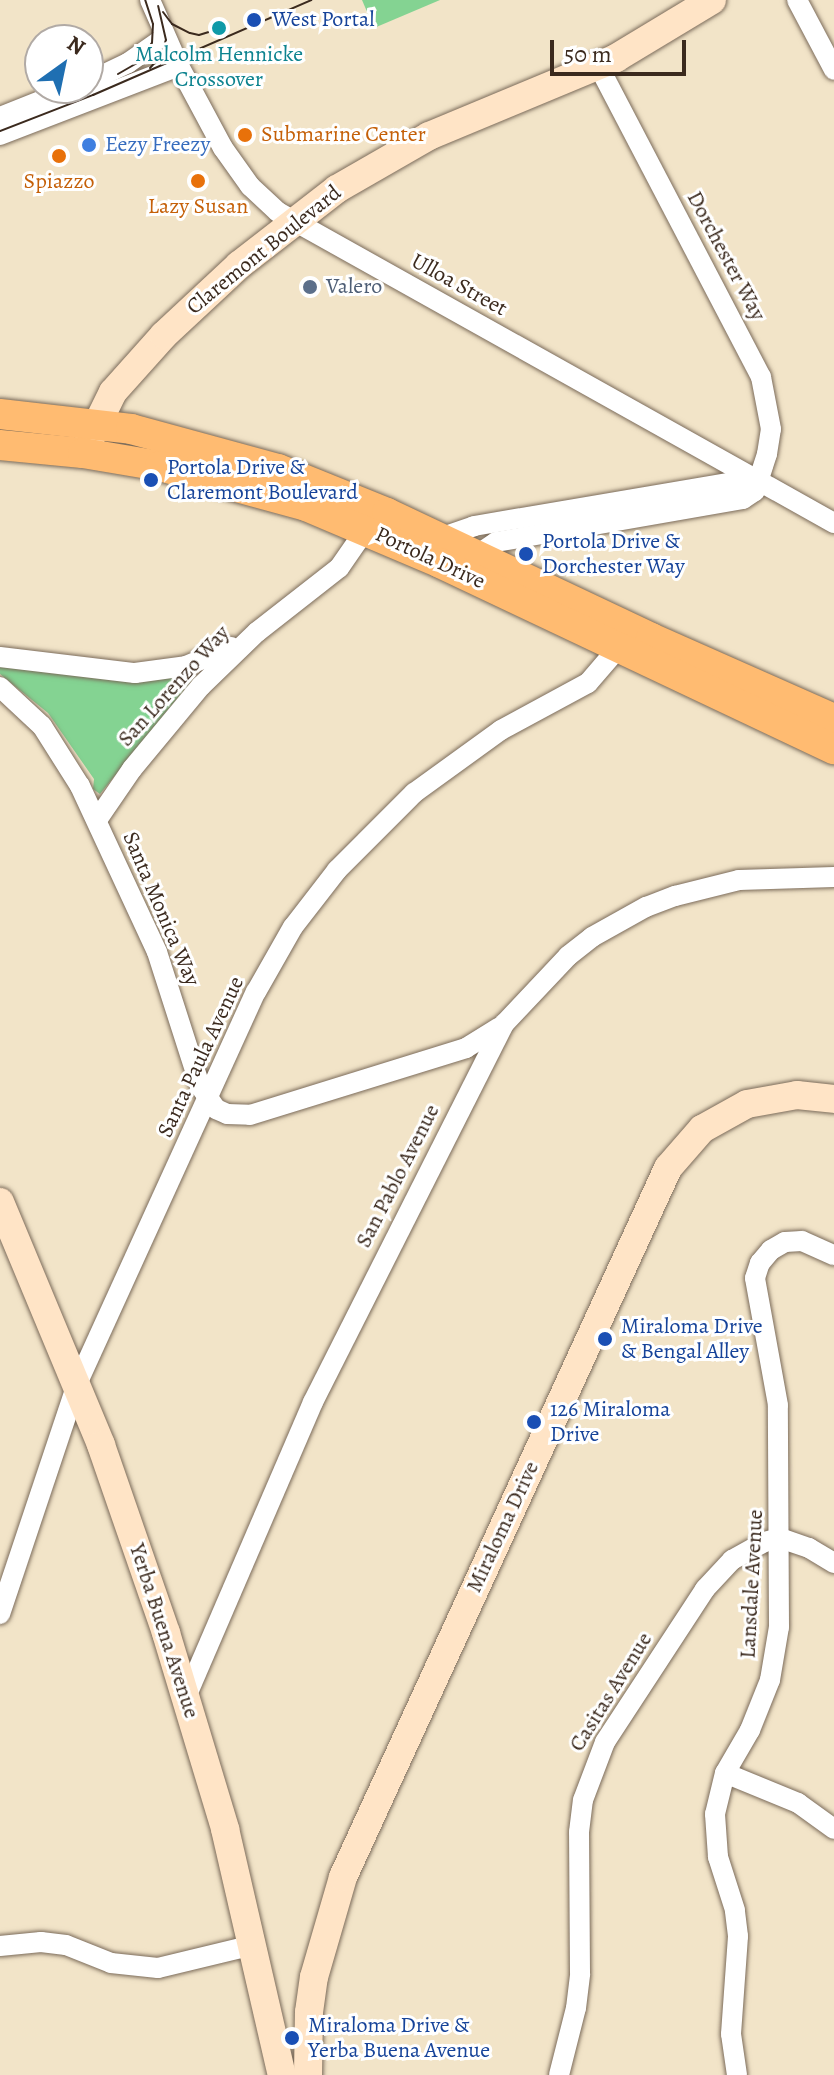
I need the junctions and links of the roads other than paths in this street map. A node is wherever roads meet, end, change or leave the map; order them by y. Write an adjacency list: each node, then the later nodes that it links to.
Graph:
1 (150, 0): 4 (street, Ulloa Street)
2 (712, 0): 6 (street, Claremont Boulevard)
3 (797, 0): 7 (street)
4 (165, 37): 5 (street, Ulloa Street); 8 (street)
5 (179, 66): 11 (street); 12 (street, Ulloa Street)
6 (599, 67): 12 (street, Claremont Boulevard); 17 (street, Dorchester Way)
7 (834, 70)
8 (104, 74)
9 (33, 104): 10 (street)
10 (0, 117)
11 (0, 135)
12 (292, 222): 14 (street, Claremont Boulevard); 17 (street, Ulloa Street)
13 (0, 414): 14 (main road, Portola Drive)
14 (96, 423): 16 (street, Claremont Boulevard); 20 (main road, Portola Drive)
15 (0, 445): 16 (main road, Portola Drive)
16 (83, 453): 19 (main road, Portola Drive)
17 (758, 478): 18 (street, Ulloa Street); 20 (street); 21 (street)
18 (834, 523)
19 (366, 529): 22 (street, San Lorenzo Way); 23 (main road, Portola Drive)
20 (440, 538): 21 (main road, Portola Drive)
21 (477, 555): 26 (main road, Portola Drive)
22 (257, 632): 24 (street); 28 (street, San Lorenzo Way)
23 (619, 647): 27 (main road, Portola Drive); 32 (street, Santa Paula Avenue)
24 (0, 657)
25 (0, 687): 28 (street, Santa Monica Way)
26 (834, 719)
27 (834, 749)
28 (97, 820): 32 (street, Santa Monica Way)
29 (834, 877): 30 (street, San Pablo Avenue)
30 (504, 1024): 32 (street); 39 (street, San Pablo Avenue)
31 (834, 1099): 44 (street, Miraloma Drive)
32 (207, 1100): 35 (street, Santa Paula Avenue)
33 (0, 1202): 35 (street, Yerba Buena Avenue)
34 (834, 1255): 36 (street, Lansdale Avenue)
35 (77, 1384): 38 (street, Santa Paula Avenue); 39 (street, Yerba Buena Avenue)
36 (780, 1538): 37 (street); 40 (street, Lansdale Avenue); 45 (street, Casitas Avenue)
37 (834, 1563)
38 (0, 1614)
39 (186, 1697): 42 (street, Yerba Buena Avenue)
40 (725, 1773): 41 (street); 46 (street, Lansdale Avenue)
41 (834, 1829)
42 (253, 1945): 43 (street); 44 (street, Yerba Buena Avenue)
43 (0, 1946)
44 (294, 2071)
45 (559, 2075)
46 (737, 2075)

